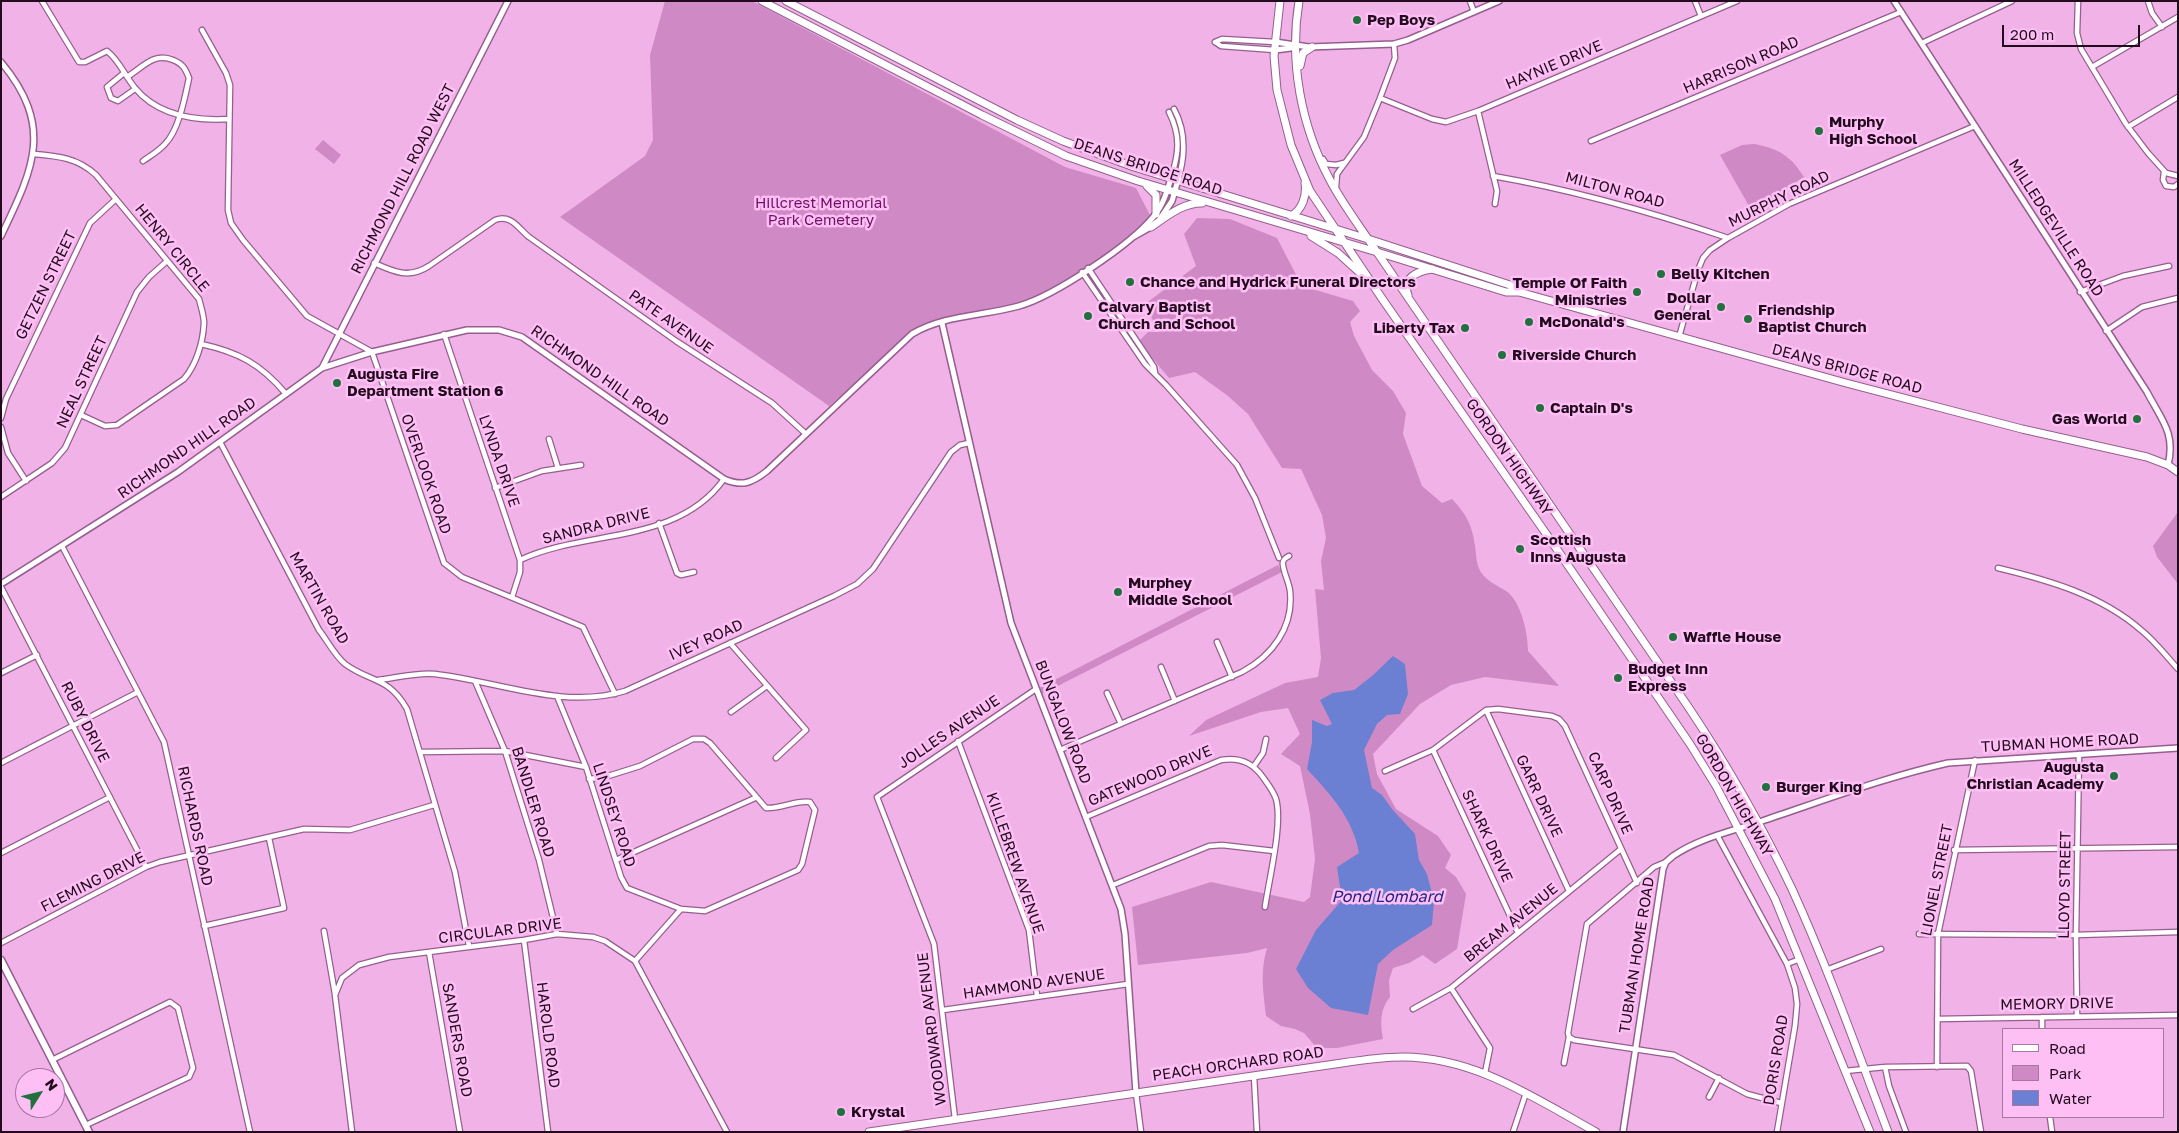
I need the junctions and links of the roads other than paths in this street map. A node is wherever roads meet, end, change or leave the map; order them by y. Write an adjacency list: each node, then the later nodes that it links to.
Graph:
1 (42, 1): 29 (street)
2 (508, 1): 70 (street, RICHMOND HILL ROAD WEST)
3 (762, 1): 15 (main road, DEANS BRIDGE ROAD)
4 (785, 1): 15 (street); 50 (main road, DEANS BRIDGE ROAD)
5 (1280, 1): 24 (main road, GORDON HIGHWAY)
6 (1299, 1): 25 (main road, GORDON HIGHWAY)
7 (1470, 1): 16 (street)
8 (1499, 1): 16 (street)
9 (1695, 1): 18 (street)
10 (1737, 1): 18 (street, HAYNIE DRIVE)
11 (1894, 1): 17 (street, MILLEDGEVILLE ROAD)
12 (2012, 1): 23 (street)
13 (2078, 1): 28 (street)
14 (2148, 1): 20 (street)
15 (780, 10): 51 (main road, DEANS BRIDGE ROAD)
16 (1474, 12): 22 (street)
17 (1901, 12): 23 (street, MILLEDGEVILLE ROAD); 41 (street, HARRISON ROAD)
18 (1701, 16): 35 (street, HAYNIE DRIVE)
19 (2178, 17): 20 (street)
20 (2162, 27): 28 (street)
21 (202, 30): 38 (street)
22 (1394, 44): 26 (street); 32 (street)
23 (1922, 44): 39 (street, MILLEDGEVILLE ROAD)
24 (1275, 46): 24 (street); 25 (street); 47 (main road, GORDON HIGHWAY)
25 (1296, 47): 26 (street); 33 (main road, GORDON HIGHWAY)
26 (1312, 47): 33 (main road)
27 (1, 62): 43 (street)
28 (2092, 67): 40 (street)
29 (126, 75): 30 (street); 30 (street); 37 (street)
30 (135, 88): 37 (street)
31 (2178, 97): 40 (street)
32 (1380, 98): 35 (street, HAYNIE DRIVE); 45 (street)
33 (1302, 104): 42 (main road, GORDON HIGHWAY)
34 (1174, 109): 50 (street, RICHMOND HILL ROAD)
35 (1478, 111): 48 (street)
36 (1169, 112): 50 (street, RICHMOND HILL ROAD)
37 (179, 115): 38 (street); 44 (street)
38 (229, 119): 82 (street)
39 (1975, 126): 65 (street, MURPHY ROAD); 76 (street, MILLEDGEVILLE ROAD)
40 (2128, 126): 46 (street)
41 (1591, 141)
42 (1316, 151): 45 (street); 54 (main road, GORDON HIGHWAY)
43 (34, 154): 55 (street, HENRY CIRCLE); 63 (street)
44 (143, 161)
45 (1344, 162): 54 (street)
46 (2164, 172): 49 (street); 52 (street)
47 (1303, 176): 59 (main road); 62 (main road, GORDON HIGHWAY)
48 (1493, 176): 57 (street); 65 (street, MILTON ROAD)
49 (2178, 176)
50 (1175, 179): 53 (street, RICHMOND HILL ROAD); 59 (main road, DEANS BRIDGE ROAD)
51 (1138, 182): 53 (main road, DEANS BRIDGE ROAD); 58 (main road)
52 (2178, 184)
53 (1171, 192): 56 (main road, DEANS BRIDGE ROAD); 58 (street, RICHMOND HILL ROAD); 60 (street, RICHMOND HILL ROAD)
54 (1339, 196): 66 (main road, GORDON HIGHWAY)
55 (116, 199): 69 (street, HENRY CIRCLE); 91 (street, GETZEN STREET)
56 (1213, 204): 60 (main road); 61 (main road, DEANS BRIDGE ROAD)
57 (1496, 204)
58 (1156, 214): 64 (street, RICHMOND HILL ROAD)
59 (1291, 216): 62 (main road, DEANS BRIDGE ROAD)
60 (1151, 227): 64 (street, RICHMOND HILL ROAD)
61 (1293, 227): 67 (main road, DEANS BRIDGE ROAD); 78 (main road)
62 (1334, 229): 66 (main road, DEANS BRIDGE ROAD); 67 (main road, GORDON HIGHWAY)
63 (1, 236)
64 (1131, 238): 72 (street, RICHMOND HILL ROAD)
65 (1728, 238): 84 (street, MURPHY ROAD)
66 (1368, 239): 68 (main road, GORDON HIGHWAY); 75 (main road, DEANS BRIDGE ROAD)
67 (1344, 243): 68 (main road, DEANS BRIDGE ROAD); 78 (main road, GORDON HIGHWAY)
68 (1377, 252): 73 (main road, DEANS BRIDGE ROAD); 79 (main road, GORDON HIGHWAY)
69 (168, 261): 85 (street, HENRY CIRCLE); 90 (street, NEAL STREET)
70 (374, 263): 82 (street, RICHMOND HILL ROAD WEST); 93 (street, PATE AVENUE)
71 (2169, 266): 76 (street)
72 (1088, 268): 74 (street, RICHMOND HILL ROAD); 88 (street)
73 (1432, 269): 75 (main road, DEANS BRIDGE ROAD); 79 (main road)
74 (1082, 272): 80 (street, RICHMOND HILL ROAD); 88 (street)
75 (1520, 292): 84 (main road, DEANS BRIDGE ROAD)
76 (2080, 292): 81 (street, MILLEDGEVILLE ROAD)
77 (2178, 298): 81 (street)
78 (1383, 300): 155 (main road, GORDON HIGHWAY)
79 (1412, 305): 154 (main road, GORDON HIGHWAY)
80 (942, 323): 93 (street, RICHMOND HILL ROAD); 96 (street, BUNGALOW ROAD)
81 (2106, 331): 98 (street, MILLEDGEVILLE ROAD)
82 (338, 334): 86 (street); 87 (street, RICHMOND HILL ROAD WEST)
83 (444, 334): 86 (street, RICHMOND HILL ROAD); 101 (street, RICHMOND HILL ROAD); 103 (street, LYNDA DRIVE)
84 (1678, 337): 98 (main road, DEANS BRIDGE ROAD)
85 (201, 344): 89 (street); 90 (street, HENRY CIRCLE)
86 (372, 352): 87 (street, RICHMOND HILL ROAD); 113 (street, OVERLOOK ROAD)
87 (322, 368): 89 (street, RICHMOND HILL ROAD)
88 (1155, 373): 108 (street)
89 (286, 394): 95 (street, RICHMOND HILL ROAD)
90 (81, 415): 102 (street, NEAL STREET)
91 (1, 418)
92 (1, 427): 102 (street)
93 (806, 434): 101 (street, RICHMOND HILL ROAD)
94 (549, 439): 99 (street)
95 (220, 442): 106 (street, RICHMOND HILL ROAD); 121 (street, MARTIN ROAD)
96 (969, 443): 115 (street, IVEY ROAD); 124 (street, BUNGALOW ROAD)
97 (581, 465): 99 (street)
98 (2168, 465): 100 (main road)
99 (558, 468): 103 (street)
100 (2178, 472)
101 (724, 479): 105 (street, SANDRA DRIVE)
102 (26, 481): 104 (street, NEAL STREET)
103 (495, 488): 109 (street, LYNDA DRIVE)
104 (1, 496)
105 (659, 523): 109 (street, SANDRA DRIVE); 111 (street)
106 (62, 546): 112 (street, RICHMOND HILL ROAD); 125 (street, RICHARDS ROAD)
107 (1289, 556): 120 (street)
108 (1279, 558)
109 (520, 560): 113 (street, LYNDA DRIVE)
110 (1998, 568): 118 (street)
111 (694, 572)
112 (1, 586): 116 (street, RUBY DRIVE)
113 (512, 597): 127 (street, OVERLOOK ROAD)
114 (1216, 642): 120 (street)
115 (730, 643): 123 (street); 127 (street, IVEY ROAD)
116 (37, 655): 119 (street); 133 (street, RUBY DRIVE)
117 (1161, 668): 129 (street)
118 (2178, 669)
119 (1, 674)
120 (1232, 677): 129 (street)
121 (378, 680): 122 (street, IVEY ROAD); 140 (street, MARTIN ROAD)
122 (475, 681): 128 (street, IVEY ROAD); 139 (street, BANDLER ROAD)
123 (767, 686): 131 (street); 142 (street)
124 (1036, 689): 135 (street, JOLLES AVENUE); 137 (street, BUNGALOW ROAD)
125 (138, 692): 133 (street); 164 (street, RICHARDS ROAD)
126 (1107, 693): 132 (street)
127 (615, 694): 128 (street, IVEY ROAD)
128 (556, 696): 146 (street, LINDSEY ROAD)
129 (1175, 701): 132 (street)
130 (1486, 710): 138 (street); 159 (street, CARP DRIVE); 170 (street, GARR DRIVE)
131 (731, 712)
132 (1120, 724): 137 (street)
133 (73, 726): 144 (street); 149 (street, RUBY DRIVE)
134 (1266, 739): 145 (street)
135 (958, 741): 150 (street, JOLLES AVENUE); 194 (street, KILLEBREW AVENUE)
136 (2178, 748): 141 (street, TUBMAN HOME ROAD)
137 (1060, 750): 153 (street, BUNGALOW ROAD)
138 (1433, 750): 147 (street); 176 (street, SHARK DRIVE)
139 (505, 751): 140 (street); 146 (street); 177 (street, BANDLER ROAD)
140 (420, 752): 152 (street, MARTIN ROAD)
141 (2079, 754): 143 (street, TUBMAN HOME ROAD); 160 (street, LLOYD STREET)
142 (776, 758)
143 (1975, 760): 154 (street, TUBMAN HOME ROAD); 161 (street, LIONEL STREET)
144 (1, 763)
145 (1254, 766): 153 (street, GATEWOOD DRIVE); 162 (street)
146 (586, 767): 148 (street, LINDSEY ROAD)
147 (1385, 771)
148 (589, 779): 151 (street); 165 (street, LINDSEY ROAD)
149 (110, 797): 163 (street); 167 (street, RUBY DRIVE)
150 (877, 797): 196 (street, WOODWARD AVENUE)
151 (756, 798): 165 (street); 172 (street, LINDSEY ROAD)
152 (434, 805): 157 (street, FLEMING DRIVE); 183 (street, MARTIN ROAD)
153 (1086, 817): 169 (street, BUNGALOW ROAD)
154 (1758, 822): 155 (street, TUBMAN HOME ROAD); 190 (main road, GORDON HIGHWAY)
155 (1739, 828): 156 (street, TUBMAN HOME ROAD); 186 (main road, GORDON HIGHWAY)
156 (1717, 835): 166 (street, TUBMAN HOME ROAD); 189 (street, DORIS ROAD)
157 (269, 838): 164 (street, FLEMING DRIVE); 173 (street)
158 (2178, 847): 160 (street)
159 (1621, 849): 168 (street, CARP DRIVE); 170 (street, BREAM AVENUE)
160 (2078, 849): 161 (street); 180 (street, LLOYD STREET)
161 (1954, 850): 179 (street, LIONEL STREET)
162 (1274, 851): 169 (street); 171 (street)
163 (1, 854)
164 (189, 856): 167 (street, FLEMING DRIVE); 173 (street, RICHARDS ROAD)
165 (616, 860): 172 (street, LINDSEY ROAD)
166 (1666, 862): 168 (street); 203 (street, TUBMAN HOME ROAD)
167 (146, 868): 182 (street, FLEMING DRIVE)
168 (1637, 883): 202 (street)
169 (1113, 885): 191 (street, BUNGALOW ROAD)
170 (1570, 891): 176 (street, BREAM AVENUE)
171 (1265, 907)
172 (681, 909): 188 (street)
173 (204, 926): 223 (street, RICHARDS ROAD)
174 (324, 931): 193 (street)
175 (2178, 932): 180 (street)
176 (1518, 933): 192 (street, BREAM AVENUE)
177 (557, 934): 181 (street, CIRCULAR DRIVE); 188 (street, CIRCULAR DRIVE)
178 (1919, 934): 179 (street)
179 (1938, 934): 180 (street); 200 (street, LIONEL STREET)
180 (2076, 934): 198 (street, LLOYD STREET)
181 (524, 940): 183 (street, CIRCULAR DRIVE); 226 (street, HAROLD ROAD)
182 (1, 943)
183 (469, 946): 185 (street, CIRCULAR DRIVE)
184 (1881, 949): 190 (street)
185 (429, 952): 193 (street, CIRCULAR DRIVE); 225 (street, SANDERS ROAD)
186 (1800, 959): 189 (street); 209 (main road, GORDON HIGHWAY)
187 (1, 960): 204 (main road)
188 (635, 961): 227 (street, CIRCULAR DRIVE)
189 (1787, 964): 216 (street, DORIS ROAD)
190 (1825, 970): 208 (main road, GORDON HIGHWAY)
191 (1128, 984): 194 (street, HAMMOND AVENUE); 213 (street, BUNGALOW ROAD)
192 (1451, 988): 195 (street, BREAM AVENUE); 210 (street)
193 (335, 995): 224 (street)
194 (1037, 996): 196 (street, HAMMOND AVENUE)
195 (1413, 1009)
196 (944, 1010): 218 (street, WOODWARD AVENUE)
197 (2178, 1015): 198 (street, MEMORY DRIVE)
198 (2077, 1016): 199 (street, MEMORY DRIVE)
199 (2042, 1017): 200 (street, MEMORY DRIVE); 201 (street)
200 (1936, 1019): 206 (street, LIONEL STREET)
201 (2042, 1028)
202 (1569, 1037): 203 (street); 205 (street)
203 (1635, 1048): 212 (street); 233 (street, TUBMAN HOME ROAD)
204 (52, 1060): 219 (main road); 219 (street)
205 (1564, 1064)
206 (1937, 1066): 207 (street); 237 (street)
207 (1885, 1067): 208 (street); 236 (street)
208 (1864, 1069): 209 (street); 235 (main road, GORDON HIGHWAY)
209 (1845, 1071): 221 (main road, GORDON HIGHWAY)
210 (1485, 1073): 211 (main road, PEACH ORCHARD ROAD); 214 (main road, PEACH ORCHARD ROAD)
211 (1254, 1076): 213 (main road, PEACH ORCHARD ROAD); 230 (street)
212 (1718, 1078): 215 (street); 216 (street)
213 (1136, 1093): 218 (main road, PEACH ORCHARD ROAD); 229 (street, BUNGALOW ROAD)
214 (1526, 1093): 231 (street); 232 (main road, PEACH ORCHARD ROAD)
215 (1710, 1097)
216 (1781, 1103): 234 (street, DORIS ROAD)
217 (2050, 1118): 238 (street)
218 (955, 1119): 220 (main road, PEACH ORCHARD ROAD)
219 (86, 1125): 222 (main road)
220 (897, 1130): 228 (main road, PEACH ORCHARD ROAD)
221 (1869, 1131)
222 (89, 1132)
223 (250, 1132)
224 (352, 1132)
225 (460, 1132)
226 (548, 1132)
227 (727, 1132)
228 (869, 1132)
229 (1141, 1132)
230 (1257, 1132)
231 (1513, 1132)
232 (1596, 1132)
233 (1623, 1132)
234 (1777, 1132)
235 (1888, 1132)
236 (1906, 1132)
237 (1981, 1132)
238 (2052, 1132)

